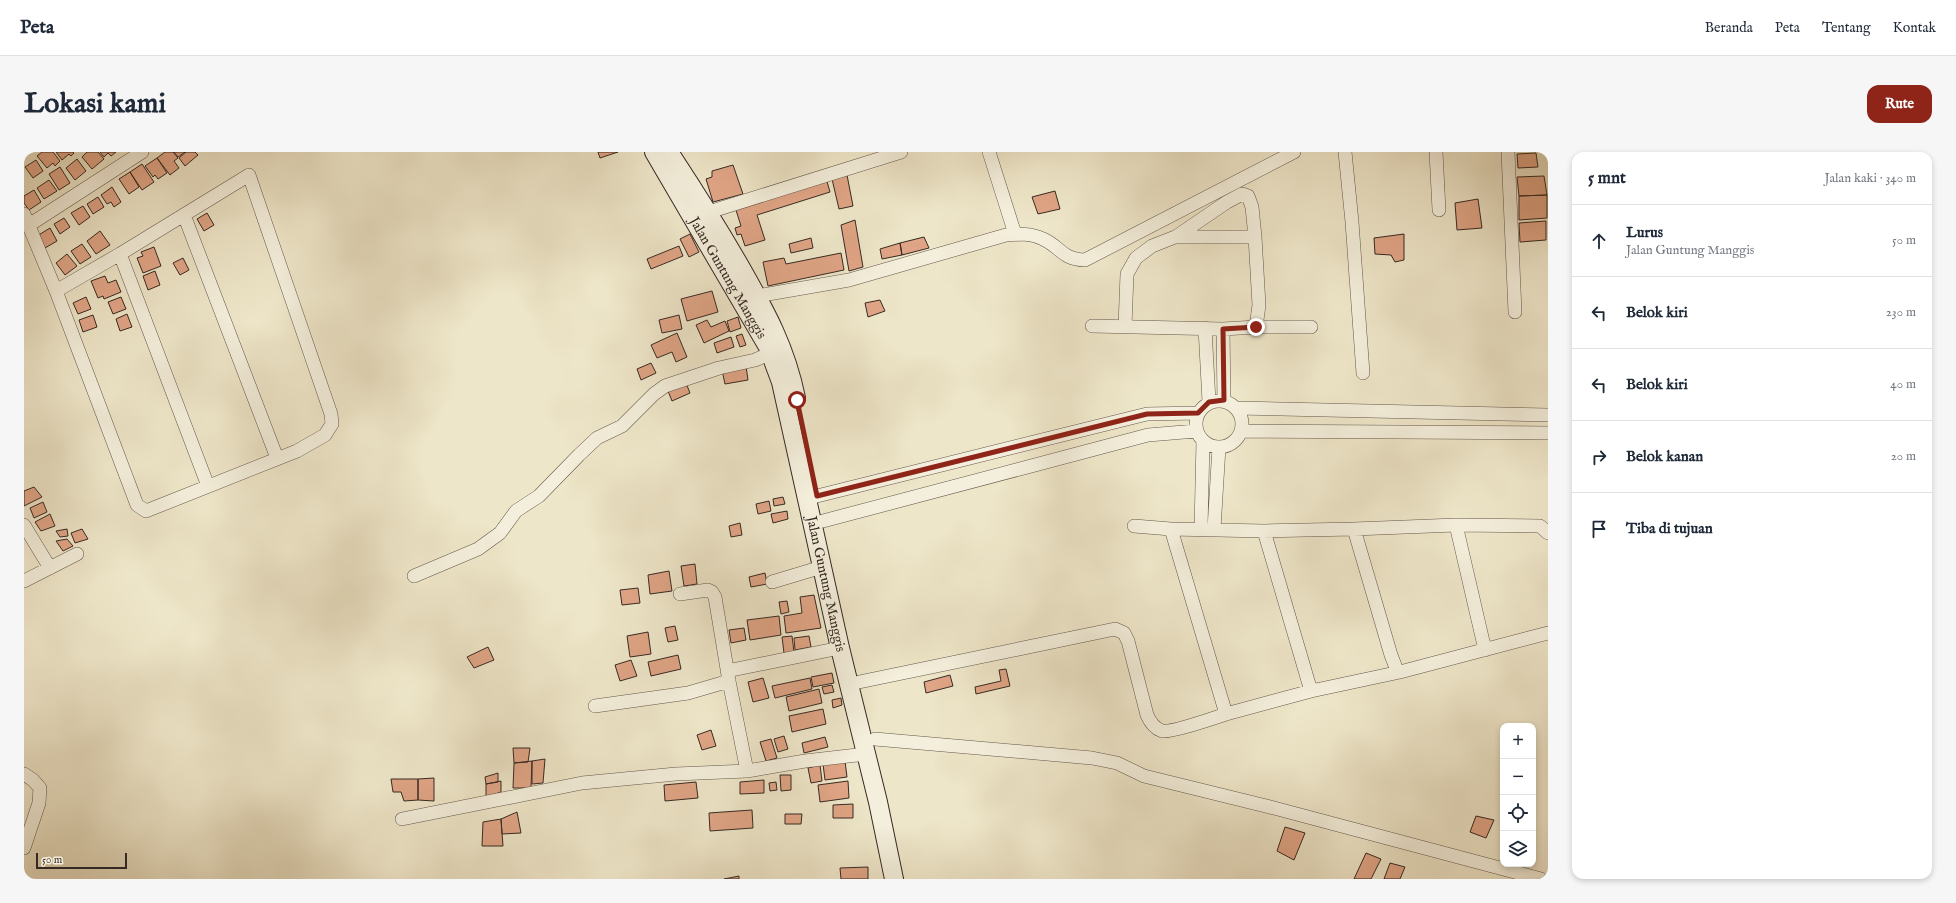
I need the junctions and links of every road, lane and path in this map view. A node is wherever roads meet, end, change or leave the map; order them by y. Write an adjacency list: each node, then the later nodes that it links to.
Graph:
1 (142, 152): 13 (street)
2 (654, 152): 27 (street, Jalan Guntung Manggis)
3 (669, 152): 11 (street, Jalan Guntung Manggis)
4 (901, 152): 11 (street)
5 (989, 152): 14 (street)
6 (1294, 152): 14 (street)
7 (1345, 152): 28 (street)
8 (1436, 152): 10 (street)
9 (1508, 152): 20 (street)
10 (1439, 210)
11 (708, 212): 19 (street, Jalan Guntung Manggis)
12 (184, 215): 17 (street); 38 (street); 38 (street)
13 (27, 220): 18 (street)
14 (1015, 234): 19 (street)
15 (1175, 237): 16 (street); 16 (street); 22 (street)
16 (1255, 237): 23 (street)
17 (120, 254): 18 (street); 39 (street)
18 (56, 291): 39 (street)
19 (757, 296): 40 (street, Jalan Guntung Manggis)
20 (1515, 312)
21 (1092, 326): 22 (street)
22 (1125, 326): 25 (street)
23 (1256, 327): 24 (street); 26 (street)
24 (1311, 327)
25 (1205, 328): 26 (street); 30 (street)
26 (1223, 329): 29 (street)
27 (771, 353): 51 (street, Jalan Guntung Manggis); 53 (street)
28 (1363, 373)
29 (1224, 400): 30 (street); 31 (street)
30 (1209, 402): 32 (street)
31 (1237, 408): 33 (street); 34 (street)
32 (1198, 413): 36 (street); 40 (street)
33 (1548, 415)
34 (1242, 431): 35 (street); 37 (street)
35 (1548, 433)
36 (1200, 436): 37 (street); 41 (street); 46 (street)
37 (1219, 447): 46 (street)
38 (277, 458): 39 (street)
39 (208, 486)
40 (817, 496): 41 (street, Jalan Guntung Manggis)
41 (823, 521): 62 (street, Jalan Guntung Manggis)
42 (1456, 525): 47 (street); 49 (street); 59 (street)
43 (24, 526): 52 (street)
44 (1134, 526): 45 (street)
45 (1171, 529): 46 (street); 65 (street)
46 (1208, 529): 48 (street)
47 (1354, 529): 48 (street); 60 (street)
48 (1264, 531): 63 (street)
49 (1548, 533)
50 (77, 554): 52 (street)
51 (822, 567): 55 (street); 58 (street, Jalan Guntung Manggis)
52 (50, 568): 54 (street)
53 (414, 576)
54 (24, 581)
55 (772, 582)
56 (680, 594): 61 (street)
57 (1548, 633): 59 (street)
58 (840, 648): 61 (street); 66 (street, Jalan Guntung Manggis)
59 (1485, 650): 60 (street)
60 (1400, 672): 63 (street)
61 (728, 676): 64 (street); 67 (street)
62 (860, 682): 65 (street); 66 (street, Jalan Guntung Manggis)
63 (1311, 691): 65 (street)
64 (595, 706)
65 (1226, 714)
66 (870, 746): 67 (street); 71 (street, Jalan Guntung Manggis); 72 (street, Jalan Guntung Manggis); 73 (street)
67 (747, 772): 69 (street)
68 (24, 774): 70 (street)
69 (402, 819)
70 (24, 848)
71 (894, 879)
72 (905, 879)
73 (1541, 879)

